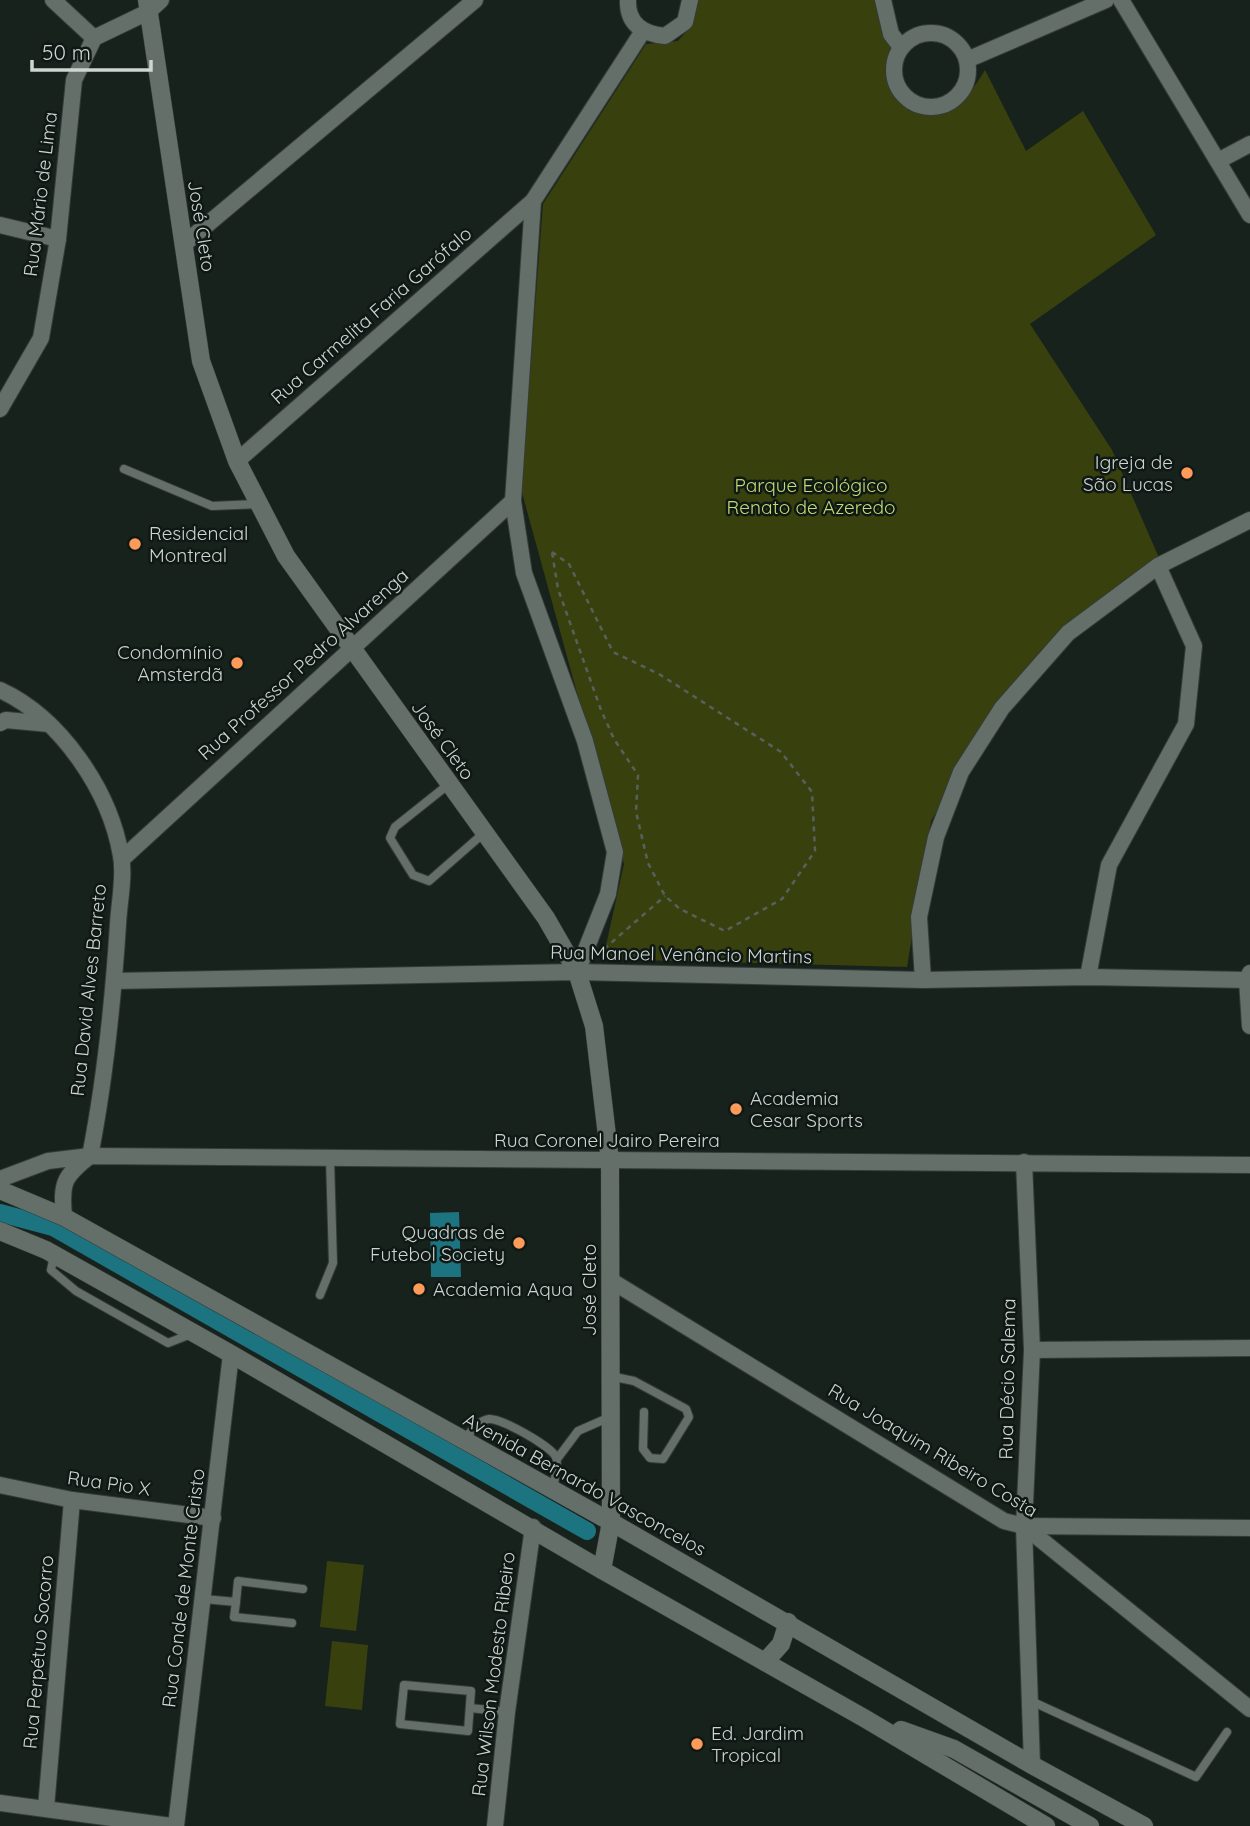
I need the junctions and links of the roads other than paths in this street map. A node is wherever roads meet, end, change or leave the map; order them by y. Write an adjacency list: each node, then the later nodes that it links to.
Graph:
1 (53, 0): 10 (street)
2 (475, 0): 19 (street)
3 (628, 0): 9 (street)
4 (690, 0): 9 (street)
5 (883, 0): 11 (street)
6 (1106, 0): 12 (street)
7 (1121, 0): 14 (street)
8 (152, 4): 10 (street); 19 (main road, José Cleto)
9 (643, 32): 15 (street)
10 (94, 38): 18 (street, Rua Mário de Lima)
11 (901, 47): 12 (street); 12 (street)
12 (967, 60)
13 (1250, 144): 14 (street)
14 (1218, 161): 16 (street)
15 (534, 201): 21 (street, Rua Carmelita Faria Garófalo); 23 (street)
16 (1250, 215)
17 (0, 225): 18 (street)
18 (58, 239): 20 (street, Rua Mário de Lima)
19 (184, 244): 21 (main road, José Cleto)
20 (3, 401)
21 (237, 461): 24 (main road, José Cleto)
22 (124, 469): 24 (lane)
23 (513, 501): 27 (street, Rua Professor Pedro Alvarenga); 34 (street)
24 (259, 504): 27 (main road, José Cleto)
25 (1250, 520): 26 (street)
26 (1158, 566): 36 (street); 37 (street)
27 (351, 648): 31 (main road, José Cleto); 33 (street, Rua Professor Pedro Alvarenga)
28 (7, 693): 30 (street, Rua David Alves Barreto)
29 (0, 723): 30 (street)
30 (49, 724): 33 (street, Rua David Alves Barreto)
31 (449, 784): 32 (main road, José Cleto); 32 (lane)
32 (485, 832): 34 (main road, José Cleto)
33 (122, 859): 38 (street, Rua David Alves Barreto)
34 (577, 972): 37 (street, Rua Manoel Venâncio Martins); 38 (street, Rua Manoel Venâncio Martins); 42 (main road, José Cleto)
35 (1249, 976): 36 (street, Rua Manoel Venâncio Martins); 39 (street)
36 (1088, 977): 37 (street, Rua Manoel Venâncio Martins)
37 (923, 980)
38 (114, 981): 40 (street, Rua David Alves Barreto)
39 (1250, 1026)
40 (90, 1156): 41 (street, Rua Coronel Jairo Pereira); 45 (street, Rua Coronel Jairo Pereira); 47 (street)
41 (330, 1159): 42 (street, Rua Coronel Jairo Pereira); 52 (lane)
42 (610, 1161): 43 (street, Rua Coronel Jairo Pereira); 50 (main road, José Cleto)
43 (1024, 1162): 44 (street, Rua Coronel Jairo Pereira); 56 (street, Rua Décio Salema)
44 (1250, 1165)
45 (0, 1179)
46 (0, 1190): 47 (main road, Avenida Bernardo Vasconcelos)
47 (64, 1217): 61 (main road, Avenida Bernardo Vasconcelos)
48 (0, 1231): 49 (main road)
49 (54, 1255): 51 (main road); 53 (lane)
50 (610, 1280): 58 (main road, José Cleto); 68 (street, Rua Joaquim Ribeiro Costa)
51 (118, 1291): 53 (lane); 54 (main road)
52 (320, 1295)
53 (109, 1310): 54 (lane)
54 (193, 1333): 57 (main road)
55 (1250, 1348): 56 (street)
56 (1032, 1350): 68 (street, Rua Décio Salema)
57 (230, 1354): 66 (street, Rua Conde de Monte Cristo); 69 (main road)
58 (610, 1376): 59 (lane); 60 (main road, José Cleto)
59 (644, 1412)
60 (610, 1417): 62 (lane); 67 (main road, José Cleto)
61 (463, 1440): 62 (lane); 64 (main road, Avenida Bernardo Vasconcelos)
62 (557, 1459): 64 (lane)
63 (0, 1485): 65 (street, Rua Pio X)
64 (553, 1490): 67 (main road, Avenida Bernardo Vasconcelos)
65 (72, 1500): 66 (street, Rua Pio X); 86 (street, Rua Perpétuo Socorro)
66 (213, 1518): 73 (street, Rua Conde de Monte Cristo)
67 (611, 1522): 71 (main road, José Cleto); 75 (main road, Avenida Bernardo Vasconcelos)
68 (1024, 1526): 70 (street); 78 (street, Rua Décio Salema); 80 (street, Rua Joaquim Ribeiro Costa)
69 (533, 1527): 71 (main road); 81 (street, Rua Wilson Modesto Ribeiro)
70 (1250, 1528)
71 (602, 1570): 77 (main road)
72 (303, 1589): 74 (lane)
73 (204, 1599): 74 (lane); 88 (street, Rua Conde de Monte Cristo)
74 (236, 1602): 76 (lane)
75 (788, 1622): 77 (main road); 84 (main road, Avenida Bernardo Vasconcelos)
76 (292, 1623)
77 (765, 1662): 82 (main road)
78 (1031, 1701): 83 (lane); 84 (street, Rua Décio Salema)
79 (470, 1709): 79 (lane); 81 (lane)
80 (1250, 1709)
81 (507, 1712): 89 (street, Rua Wilson Modesto Ribeiro)
82 (864, 1718): 90 (main road); 91 (main road)
83 (1227, 1732)
84 (1032, 1765): 92 (main road, Avenida Bernardo Vasconcelos)
85 (0, 1803): 86 (street)
86 (46, 1808): 87 (street)
87 (83, 1820): 88 (street)
88 (173, 1826)
89 (495, 1826)
90 (1045, 1826)
91 (1090, 1826)
92 (1144, 1826)

